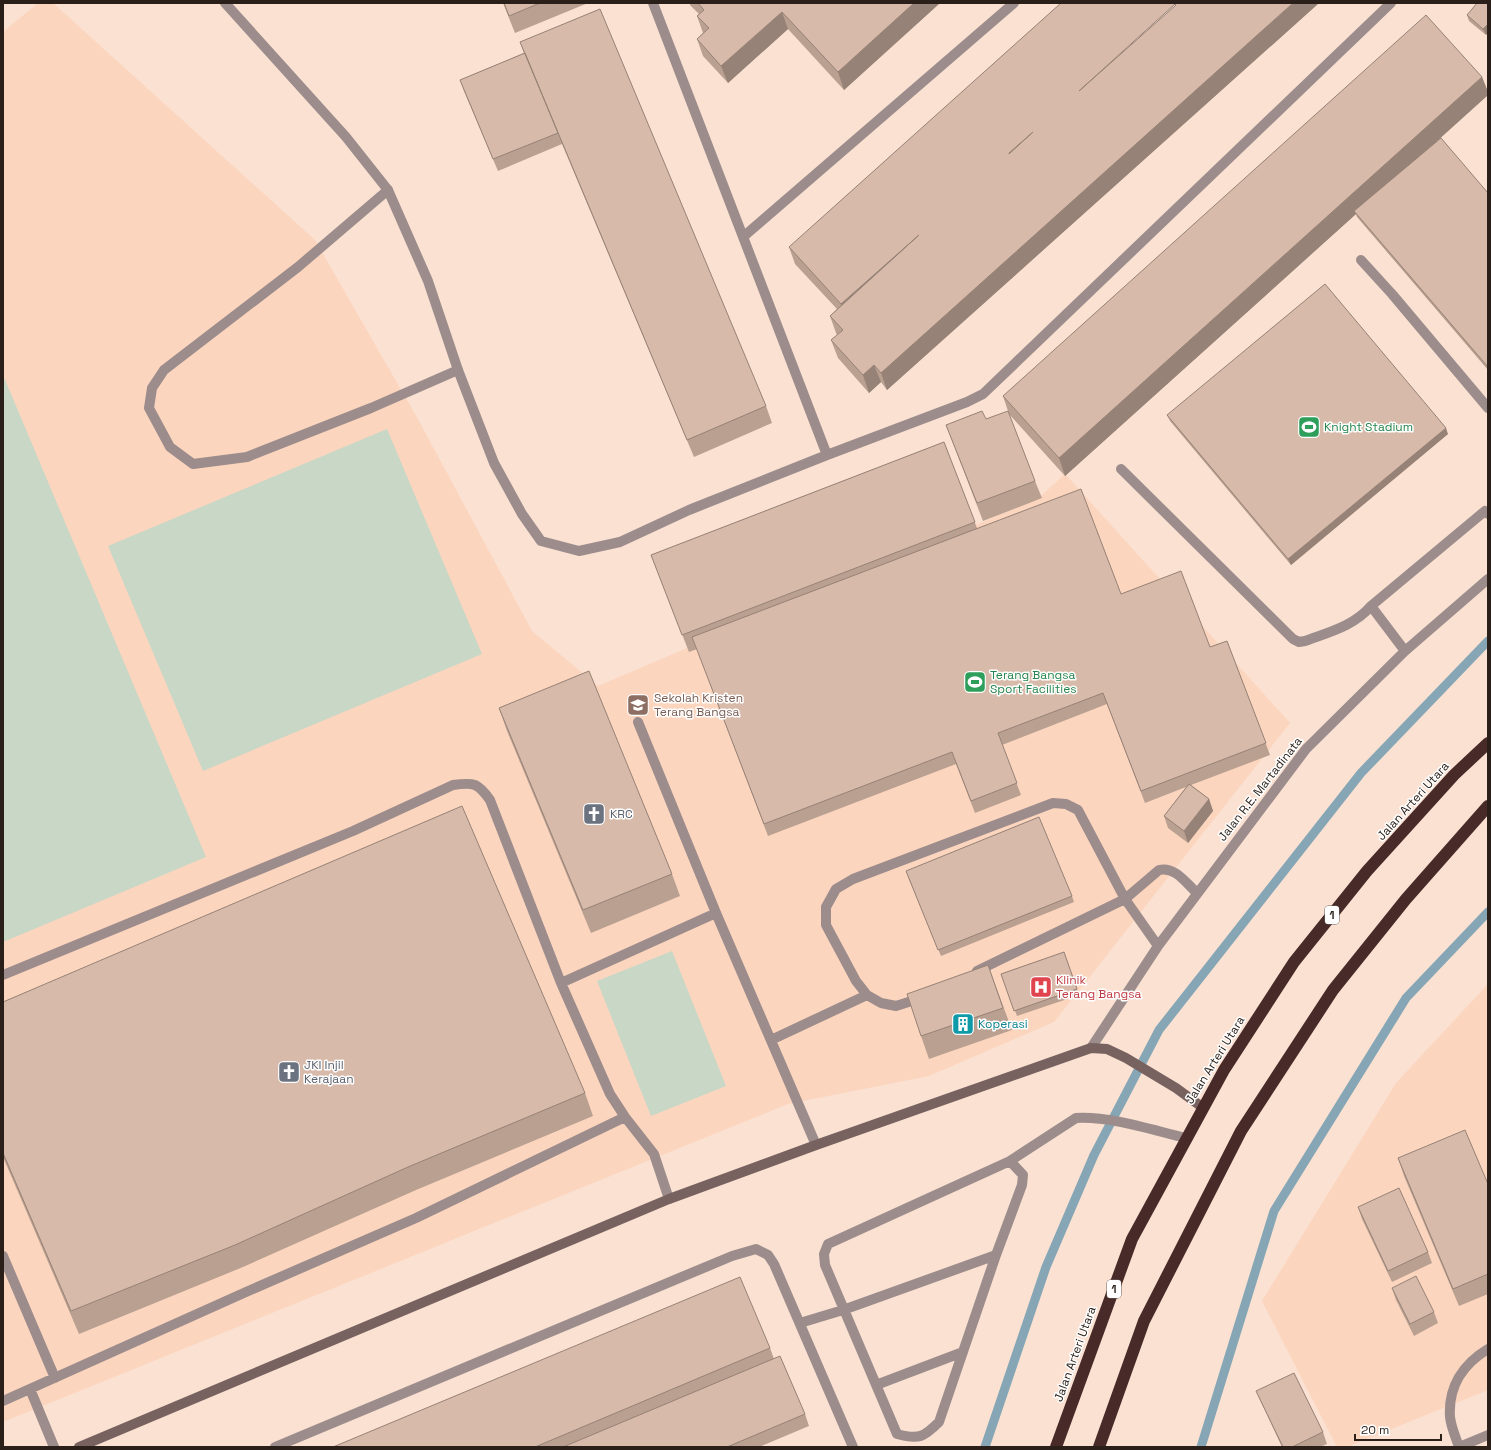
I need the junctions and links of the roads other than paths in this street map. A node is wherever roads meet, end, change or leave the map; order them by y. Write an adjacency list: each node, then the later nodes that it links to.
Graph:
1 (225, 3): 5 (street)
2 (653, 3): 6 (street)
3 (1391, 3): 10 (street)
4 (1011, 4): 6 (street)
5 (388, 190): 8 (street); 8 (street)
6 (743, 237): 10 (street)
7 (1361, 260): 9 (street)
8 (458, 370): 10 (street)
9 (1488, 408)
10 (827, 455)
11 (1121, 469): 14 (street)
12 (1487, 509): 14 (street)
13 (1488, 579): 15 (street, Jalan R.E. Martadinata)
14 (1371, 606): 15 (street)
15 (1405, 651): 19 (street, Jalan R.E. Martadinata)
16 (638, 722): 21 (street)
17 (1488, 743): 30 (highway, Jalan Arteri Utara / 1)
18 (1488, 806): 52 (highway)
19 (1197, 893): 20 (street); 22 (street, Jalan R.E. Martadinata)
20 (1125, 900): 22 (street); 24 (street); 27 (street)
21 (716, 913): 25 (street); 28 (street)
22 (1158, 946): 29 (street, Jalan R.E. Martadinata)
23 (3, 975): 25 (street)
24 (964, 977)
25 (561, 983): 31 (street)
26 (930, 994): 27 (street)
27 (867, 995): 28 (street)
28 (771, 1040): 33 (street)
29 (1091, 1048): 30 (street); 33 (street)
30 (1202, 1107): 32 (highway, Jalan Arteri Utara / 1)
31 (625, 1117): 35 (street); 42 (street)
32 (1186, 1138): 34 (street); 51 (highway, Jalan Arteri Utara / 1)
33 (816, 1144): 35 (street)
34 (1010, 1161): 36 (street); 38 (street)
35 (669, 1199): 48 (street)
36 (996, 1255): 38 (street); 41 (street)
37 (3, 1256): 42 (street)
38 (843, 1310): 39 (street); 43 (street)
39 (800, 1323): 49 (street); 50 (street)
40 (1488, 1349): 53 (street)
41 (963, 1352): 43 (street); 43 (street)
42 (55, 1378): 44 (street)
43 (876, 1385)
44 (30, 1389): 45 (street); 47 (street)
45 (3, 1401)
46 (1488, 1435): 53 (street)
47 (54, 1447)
48 (79, 1447)
49 (275, 1447)
50 (854, 1447)
51 (1056, 1447)
52 (1099, 1447)
53 (1459, 1447)

